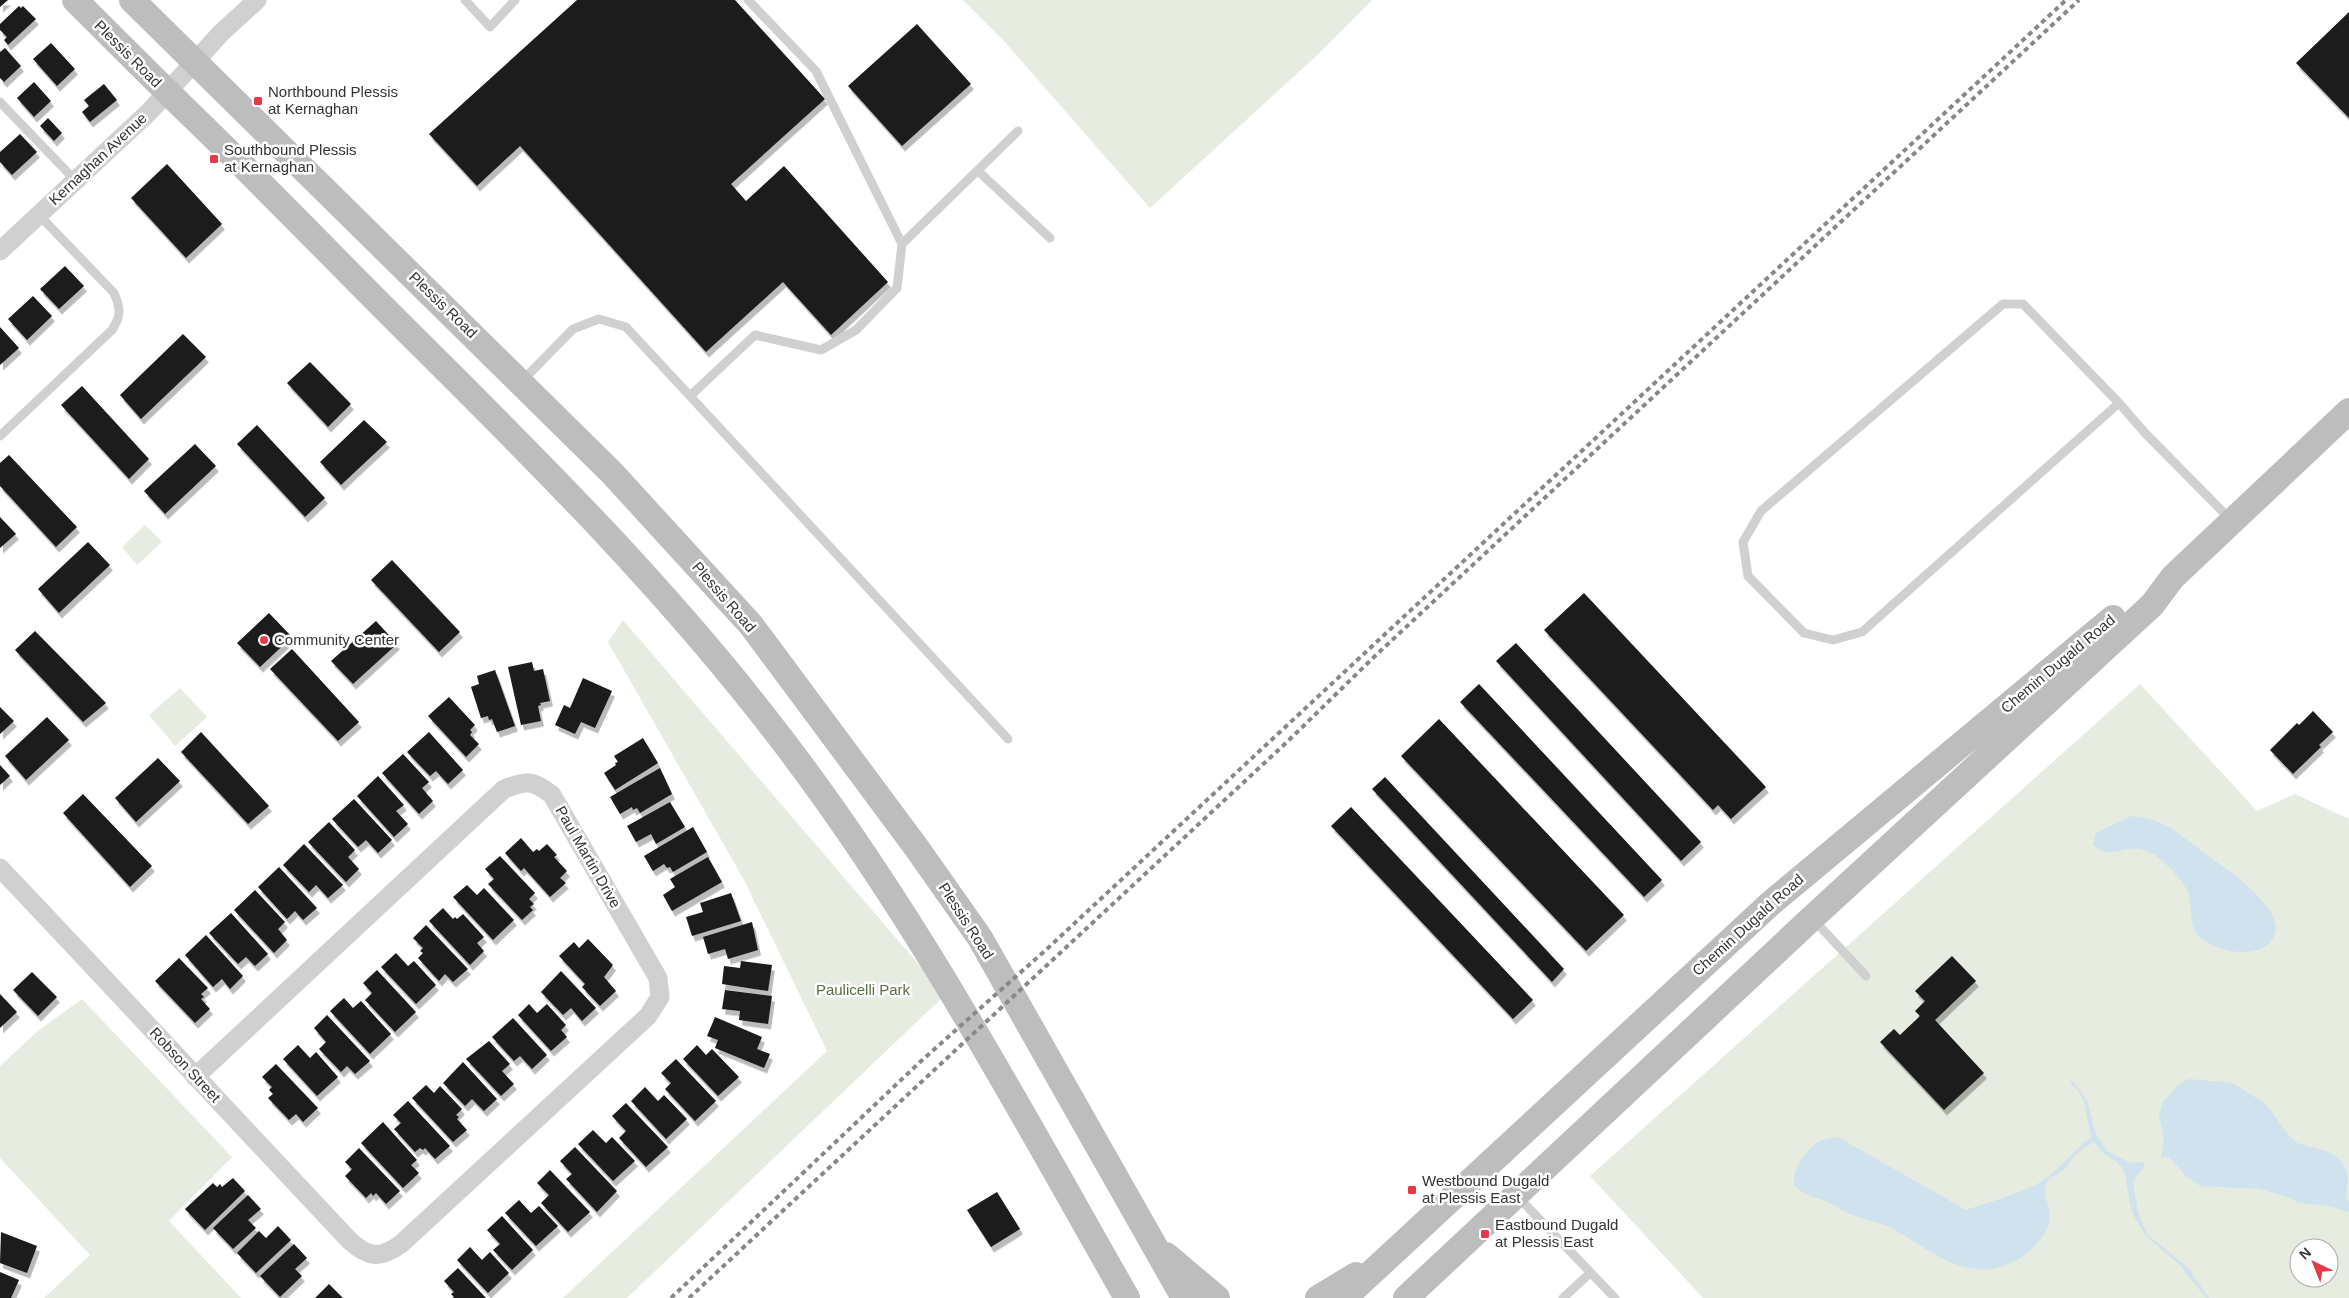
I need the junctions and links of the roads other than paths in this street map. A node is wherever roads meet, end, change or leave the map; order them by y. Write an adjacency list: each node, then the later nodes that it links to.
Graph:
1 (75, 0): 8 (main road, Plessis Road)
2 (132, 0): 7 (main road, Plessis Road)
3 (258, 0): 7 (street, Kernaghan Avenue)
4 (464, 0): 5 (lane)
5 (515, 0)
6 (748, 0): 15 (lane)
7 (194, 61): 8 (street, Kernaghan Avenue); 17 (main road, Plessis Road)
8 (166, 92): 12 (street, Kernaghan Avenue); 36 (main road, Plessis Road)
9 (0, 102): 12 (lane)
10 (1018, 131): 11 (lane)
11 (978, 171): 14 (lane); 15 (lane)
12 (75, 180): 13 (street, Kernaghan Avenue)
13 (39, 215): 16 (street, Kernaghan Avenue); 21 (lane)
14 (1050, 238)
15 (902, 244): 18 (lane)
16 (0, 251)
17 (521, 382): 18 (lane); 32 (main road, Plessis Road)
18 (690, 396): 24 (lane)
19 (2119, 403): 19 (lane); 22 (lane)
20 (2349, 411): 22 (main road, Chemin Dugald Road)
21 (0, 436)
22 (2232, 520): 23 (main road, Chemin Dugald Road)
23 (2173, 576): 26 (main road, Chemin Dugald Road); 27 (main road, Chemin Dugald Road)
24 (1008, 739)
25 (4, 880): 29 (street, Robson Street)
26 (1771, 903): 27 (main road); 30 (main road, Chemin Dugald Road)
27 (1812, 918): 28 (lane); 31 (main road, Chemin Dugald Road)
28 (1866, 976)
29 (196, 1077): 33 (street, Robson Street); 33 (street, Paul Martin Drive)
30 (1490, 1162): 31 (main road); 34 (main road, Chemin Dugald Road)
31 (1517, 1195): 35 (lane); 41 (main road, Chemin Dugald Road)
32 (1156, 1247): 37 (main road, Plessis Road); 38 (main road)
33 (374, 1256)
34 (1387, 1258): 39 (main road); 40 (main road, Chemin Dugald Road)
35 (1590, 1273): 42 (lane); 43 (lane)
36 (1127, 1298)
37 (1184, 1298)
38 (1218, 1298)
39 (1318, 1298)
40 (1344, 1298)
41 (1406, 1298)
42 (1563, 1298)
43 (1615, 1298)

